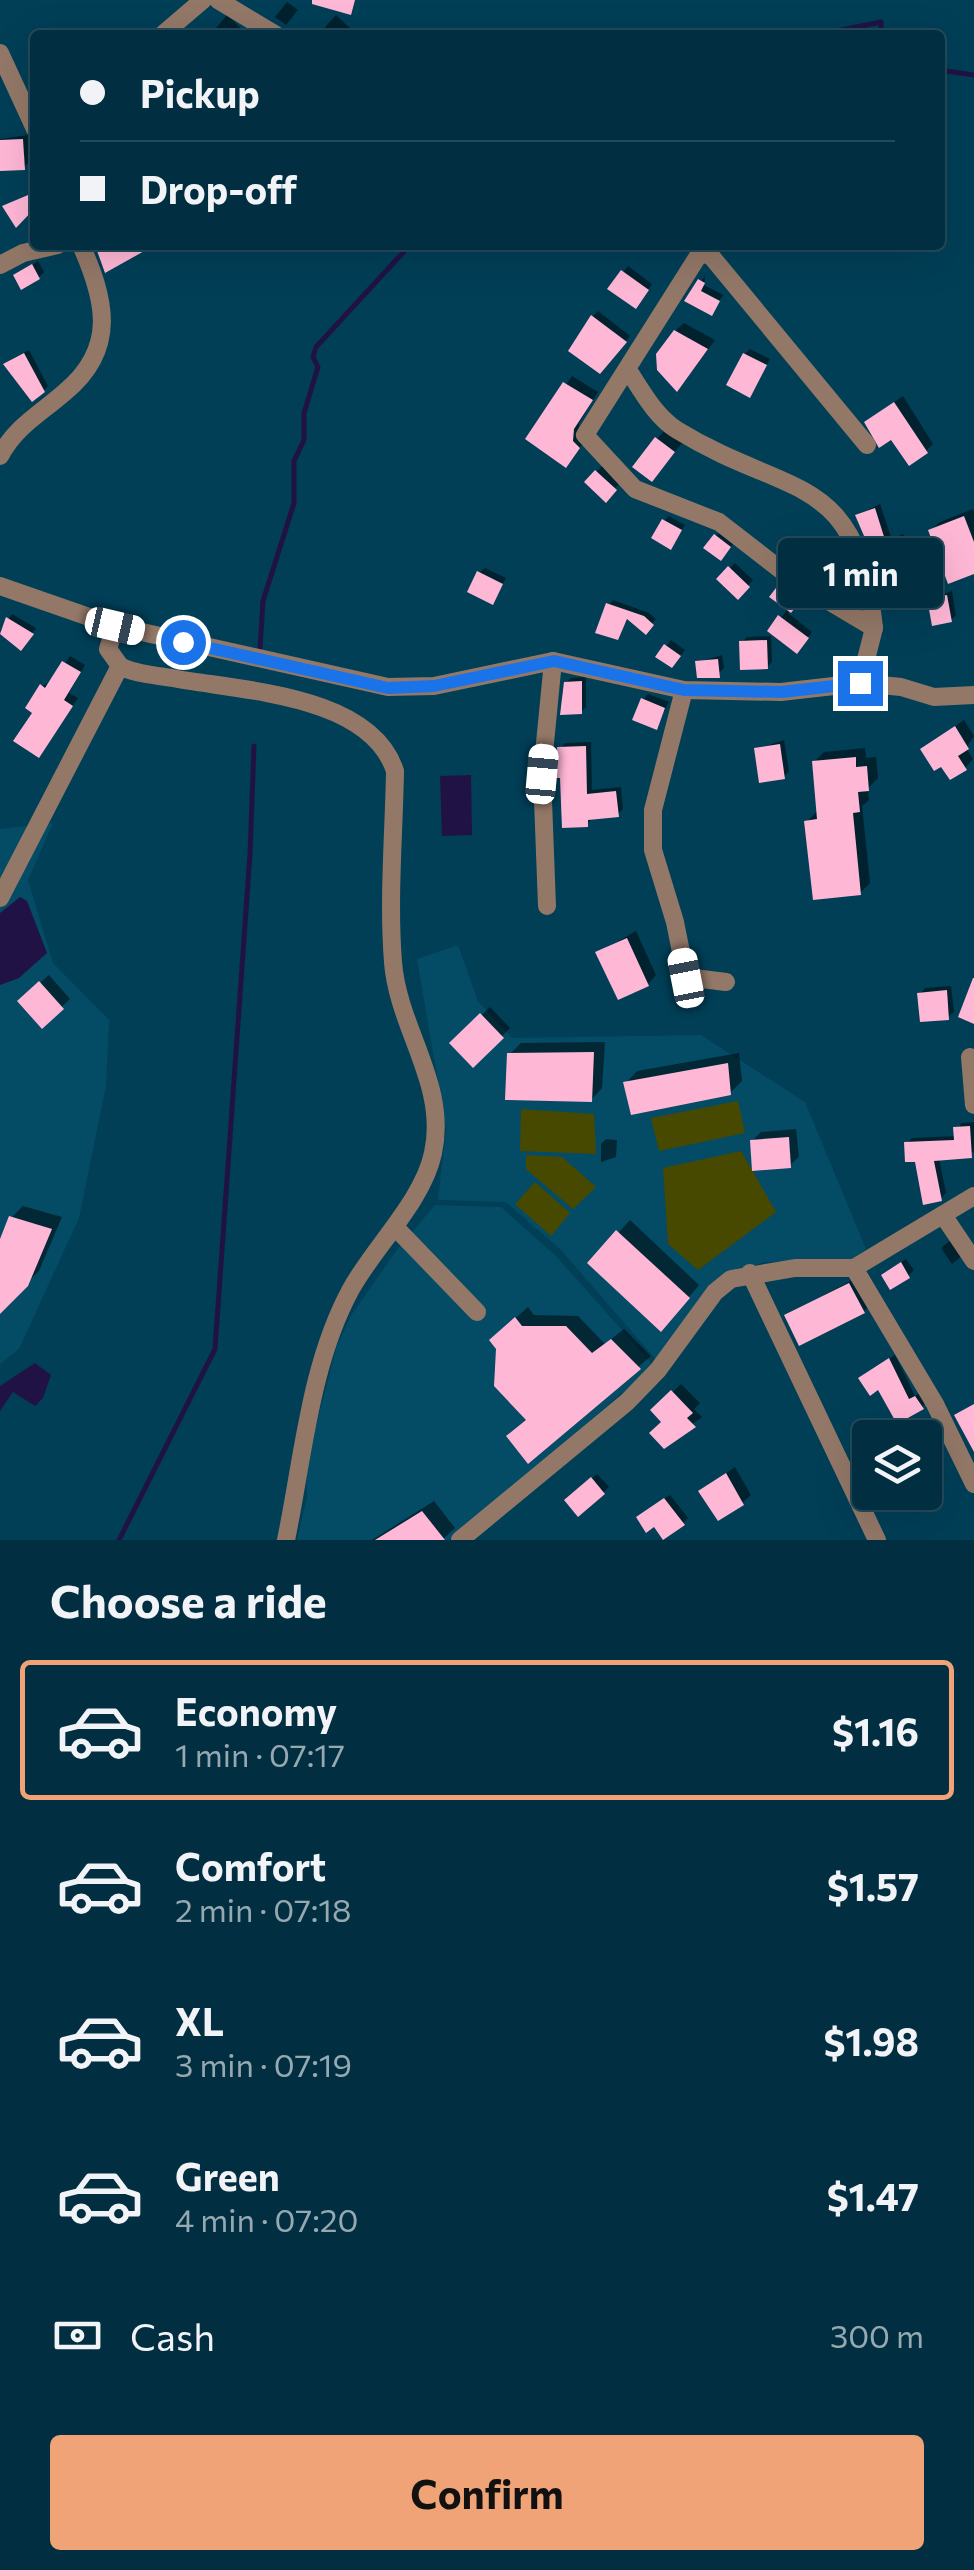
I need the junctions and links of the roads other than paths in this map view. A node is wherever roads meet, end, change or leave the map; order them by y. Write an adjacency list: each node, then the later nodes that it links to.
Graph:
1 (203, 0): 3 (street)
2 (218, 0): 4 (street)
3 (168, 30)
4 (268, 30)
5 (0, 53): 6 (street)
6 (30, 118)
7 (36, 250): 9 (street)
8 (84, 250): 12 (street)
9 (0, 265)
10 (628, 370): 11 (street); 15 (street); 15 (street)
11 (867, 445)
12 (0, 456)
13 (0, 586): 14 (street)
14 (115, 626): 16 (street); 17 (street)
15 (874, 628): 18 (street)
16 (554, 661): 19 (street); 22 (street)
17 (120, 666): 21 (street); 28 (street)
18 (860, 683): 19 (street); 20 (street)
19 (684, 690): 23 (street)
20 (974, 695)
21 (0, 898)
22 (547, 906)
23 (726, 982)
24 (970, 1057): 25 (street)
25 (974, 1106)
26 (974, 1196): 27 (street)
27 (943, 1215): 29 (street); 30 (street)
28 (395, 1227): 32 (street); 34 (street)
29 (974, 1261)
30 (854, 1268): 31 (street); 33 (street)
31 (750, 1273): 35 (street); 36 (street)
32 (477, 1312)
33 (974, 1484)
34 (286, 1540)
35 (460, 1540)
36 (877, 1540)

